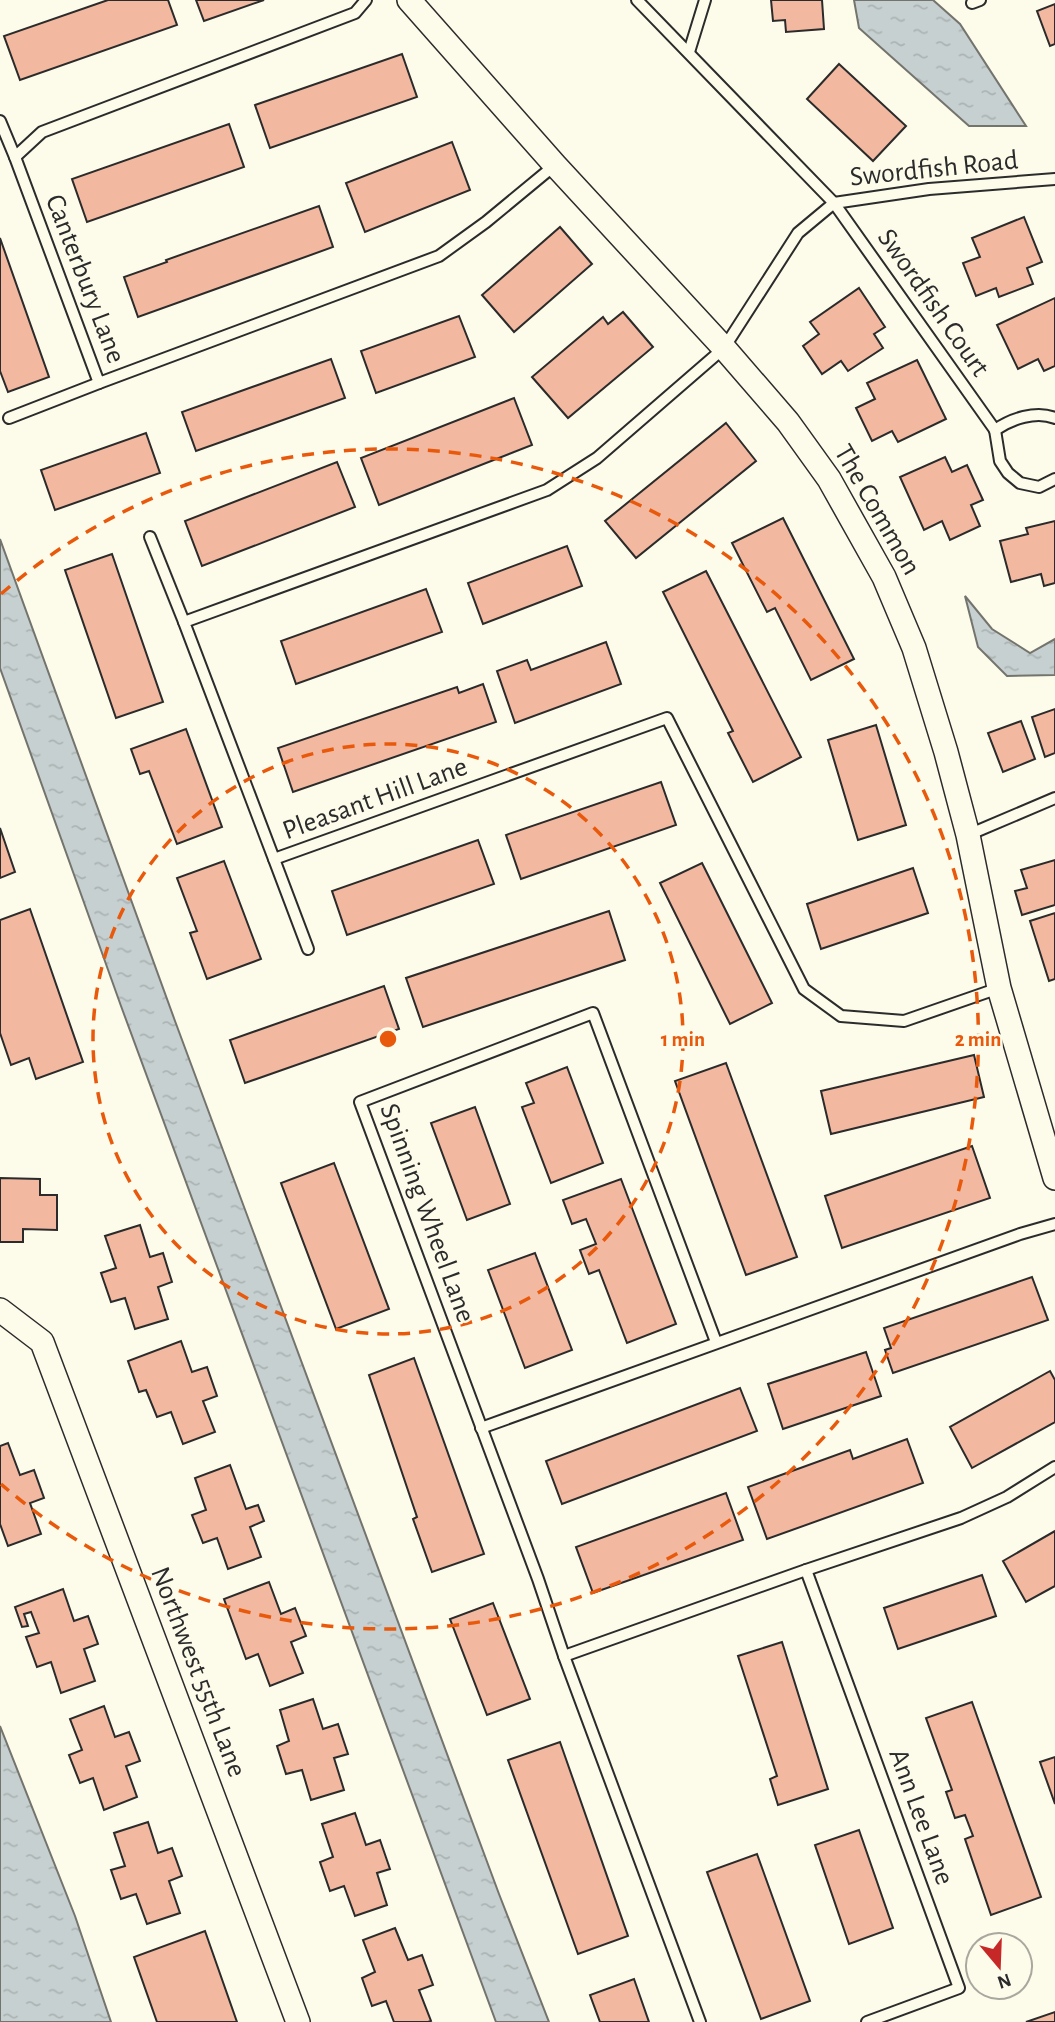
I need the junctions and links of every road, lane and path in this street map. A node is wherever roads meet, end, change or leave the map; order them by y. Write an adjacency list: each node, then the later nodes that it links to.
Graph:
1 (366, 0): 7 (lane)
2 (409, 0): 8 (street, The Common)
3 (637, 0): 5 (lane, Swordfish Court)
4 (705, 0): 5 (lane)
5 (689, 52): 10 (lane, Swordfish Court)
6 (0, 121): 7 (lane, Canterbury Lane)
7 (15, 158): 12 (lane, Canterbury Lane)
8 (555, 165): 11 (street, The Common); 12 (lane, Canterbury Lane)
9 (1055, 179): 10 (lane, Swordfish Road)
10 (834, 203): 11 (lane, Swordfish Road); 15 (lane, Swordfish Court)
11 (724, 348): 18 (lane); 20 (street, The Common)
12 (99, 383): 13 (lane)
13 (9, 418)
14 (1055, 418): 15 (lane)
15 (995, 430): 16 (lane)
16 (1055, 479)
17 (150, 537): 18 (lane, Pleasant Hill Lane)
18 (184, 622): 21 (lane, Pleasant Hill Lane)
19 (1055, 797): 20 (lane)
20 (968, 835): 23 (street, The Common)
21 (274, 859): 22 (lane); 23 (lane, Pleasant Hill Lane)
22 (308, 949)
23 (999, 988): 24 (street, The Common)
24 (1055, 1178)
25 (1055, 1224): 27 (lane)
26 (0, 1310): 32 (street, Northwest 55th Lane)
27 (716, 1342): 28 (lane); 28 (lane, Spinning Wheel Lane)
28 (481, 1428): 31 (lane, Spinning Wheel Lane)
29 (1055, 1467): 30 (lane)
30 (806, 1570): 31 (lane); 34 (lane, Ann Lee Lane)
31 (565, 1656): 33 (lane)
32 (298, 2022)
33 (700, 2022)
34 (867, 2022)

